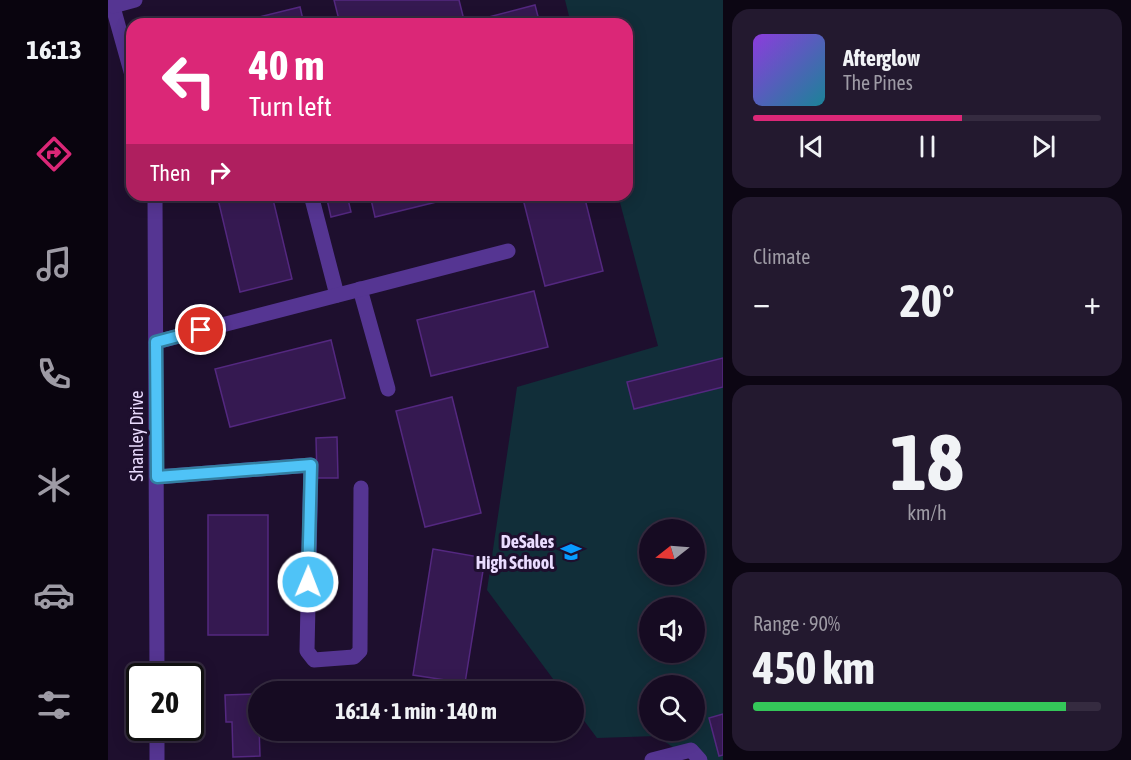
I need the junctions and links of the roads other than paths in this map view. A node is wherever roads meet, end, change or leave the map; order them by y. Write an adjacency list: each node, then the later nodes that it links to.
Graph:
1 (135, 0): 2 (street)
2 (112, 3): 3 (street)
3 (126, 53)
4 (155, 201): 9 (street, Shanley Drive)
5 (313, 201): 8 (street)
6 (508, 251): 7 (street)
7 (360, 289): 8 (street); 10 (street)
8 (337, 295): 9 (street)
9 (156, 342): 11 (street, Shanley Drive)
10 (388, 389)
11 (157, 477): 12 (street); 13 (street, Shanley Drive)
12 (361, 488)
13 (157, 663)
14 (157, 741): 15 (street)
15 (157, 760)
16 (652, 760): 17 (street)
17 (700, 760)

